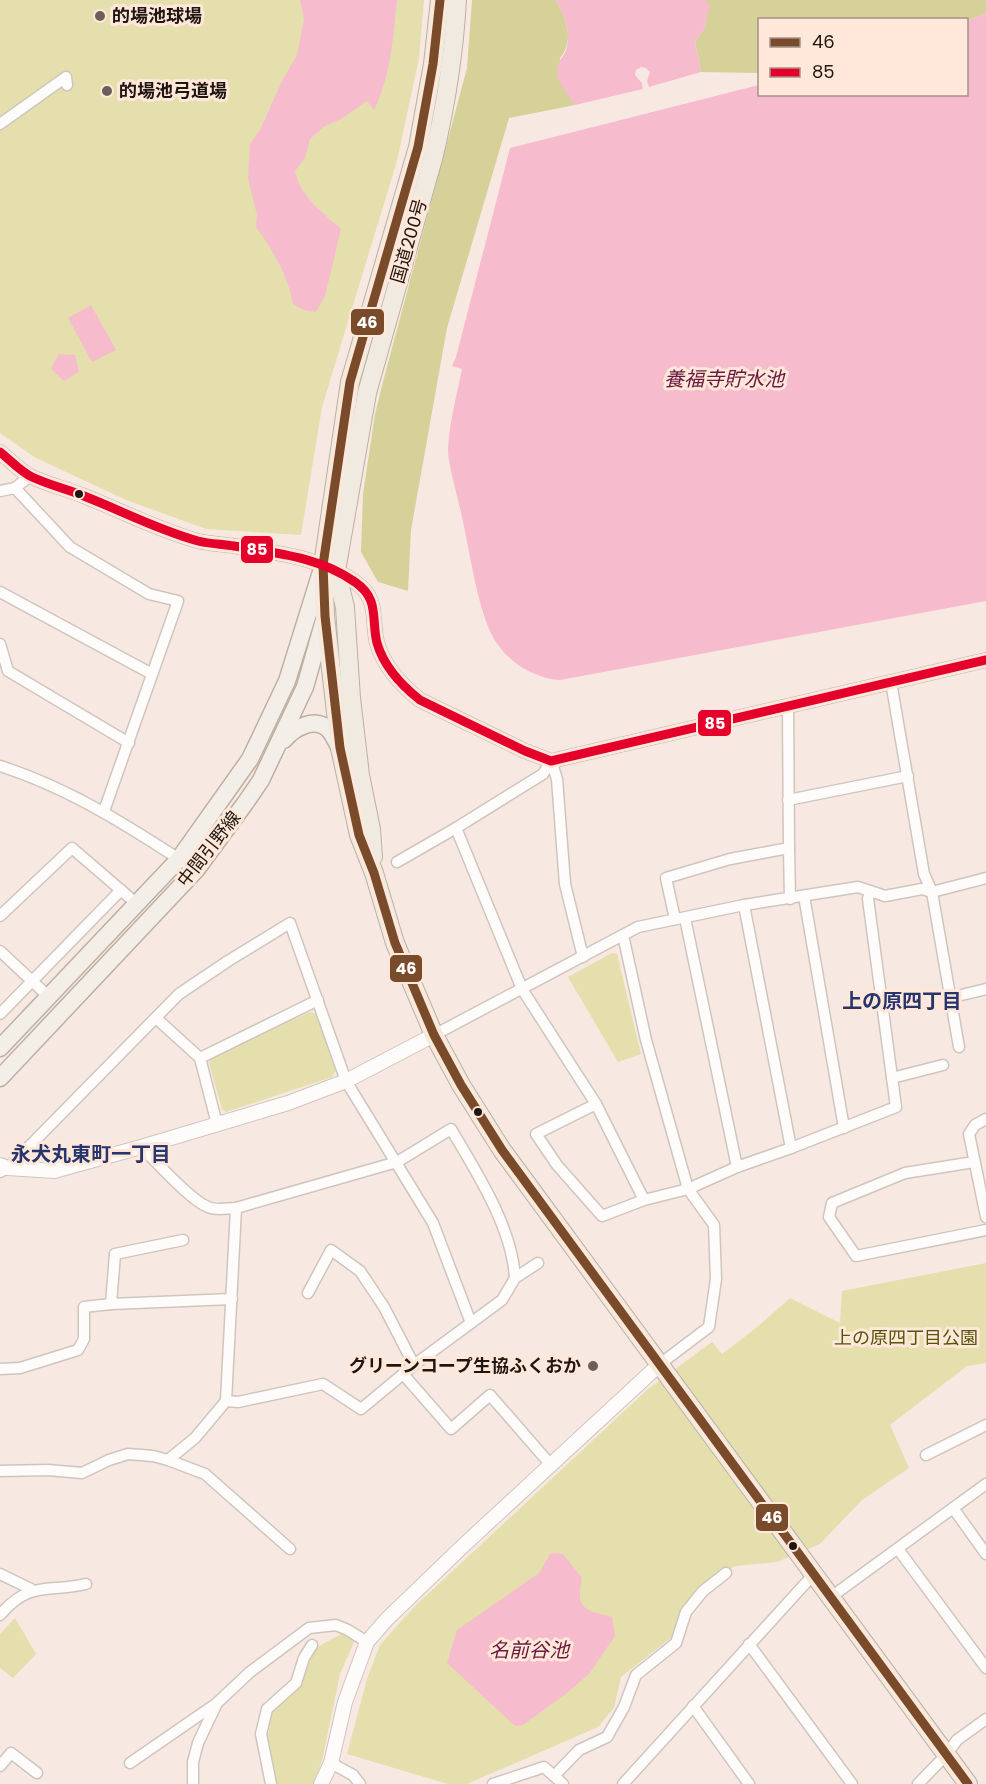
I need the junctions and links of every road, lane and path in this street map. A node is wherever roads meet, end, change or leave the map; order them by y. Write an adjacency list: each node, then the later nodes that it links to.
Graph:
1 (440, 0): 9 (highway, 国道200号)
2 (457, 0): 9 (highway, 国道200号)
3 (68, 85): 4 (street)
4 (0, 124)
5 (0, 452): 6 (street)
6 (30, 477): 7 (street); 9 (street)
7 (15, 488): 8 (street); 14 (street)
8 (0, 491)
9 (329, 568): 11 (highway, 国道200号); 20 (street); 27 (main road, 中間引野線); 30 (highway, 国道200号)
10 (0, 592): 14 (street)
11 (325, 616): 18 (main road, 中間引野線); 19 (highway, 国道200号)
12 (0, 644): 17 (street)
13 (986, 660): 15 (street)
14 (152, 674): 17 (street)
15 (891, 682): 16 (street); 22 (street)
16 (789, 707): 20 (street); 23 (street)
17 (129, 743): 24 (street)
18 (278, 746): 19 (main road); 29 (main road, 中間引野線)
19 (340, 748): 30 (highway, 国道200号)
20 (550, 761): 25 (street); 43 (street)
21 (0, 766): 24 (street)
22 (908, 776): 23 (street); 34 (street)
23 (788, 800): 26 (street)
24 (104, 811): 27 (street)
25 (456, 828): 28 (street); 46 (street)
26 (789, 848): 36 (street); 40 (street)
27 (179, 859): 29 (street); 37 (main road, 中間引野線)
28 (397, 862)
29 (196, 870): 57 (main road, 中間引野線)
30 (374, 873): 52 (highway, 国道200号)
31 (986, 878): 34 (street)
32 (121, 890): 37 (street); 39 (street); 44 (street)
33 (870, 891): 34 (street); 35 (street); 58 (street)
34 (932, 892): 48 (street)
35 (804, 896): 36 (street); 63 (street)
36 (790, 899): 38 (street)
37 (137, 904): 47 (main road, 中間引野線)
38 (744, 905): 40 (street); 65 (street)
39 (0, 916)
40 (680, 919): 41 (street); 68 (street)
41 (623, 935): 43 (street); 70 (street)
42 (0, 951): 44 (street)
43 (583, 957): 46 (street)
44 (32, 982): 47 (street); 50 (street)
45 (986, 988): 48 (street)
46 (522, 990): 52 (street); 60 (street)
47 (48, 996): 54 (main road, 中間引野線)
48 (949, 998): 53 (street)
49 (318, 1000): 51 (street); 55 (street); 59 (street)
50 (0, 1014)
51 (156, 1018): 55 (street); 69 (street)
52 (434, 1035): 59 (street); 84 (highway, 国道200号)
53 (958, 1047)
54 (0, 1048)
55 (200, 1058): 62 (street)
56 (943, 1065): 58 (street)
57 (0, 1078)
58 (892, 1078): 63 (street)
59 (346, 1081): 62 (street); 66 (street)
60 (596, 1104): 71 (street); 71 (street)
61 (986, 1119): 67 (street)
62 (217, 1124): 64 (street)
63 (844, 1128): 65 (street)
64 (141, 1147): 69 (street); 72 (street)
65 (791, 1148): 68 (street)
66 (397, 1162): 72 (street); 77 (street); 81 (street)
67 (974, 1162): 73 (street); 74 (street)
68 (737, 1167): 70 (street)
69 (3, 1169)
70 (688, 1189): 71 (street); 84 (street)
71 (644, 1200)
72 (236, 1208): 79 (street)
73 (986, 1216)
74 (986, 1230)
75 (183, 1240): 80 (street)
76 (538, 1263): 77 (street)
77 (515, 1278): 81 (street)
78 (308, 1293): 82 (street)
79 (232, 1299): 80 (street); 86 (street)
80 (111, 1304): 83 (street)
81 (471, 1323): 82 (street)
82 (414, 1365): 85 (street)
83 (0, 1369)
84 (664, 1371): 90 (street); 97 (highway, 国道200号)
85 (403, 1374): 86 (street); 90 (street)
86 (226, 1401): 89 (street)
87 (986, 1425): 88 (street)
88 (926, 1455)
89 (168, 1460): 91 (street); 95 (street)
90 (550, 1464): 104 (street)
91 (0, 1471)
92 (986, 1484): 93 (street)
93 (952, 1508): 94 (street); 96 (street)
94 (898, 1549): 102 (street); 107 (street)
95 (290, 1550)
96 (986, 1554)
97 (809, 1570): 102 (highway, 国道200号); 105 (street)
98 (726, 1573): 116 (street)
99 (0, 1574): 101 (street)
100 (86, 1584): 101 (street)
101 (31, 1590): 103 (street)
102 (831, 1597): 111 (highway, 国道200号)
103 (0, 1615)
104 (367, 1642): 108 (street); 113 (street)
105 (749, 1644): 109 (street); 125 (street)
106 (312, 1645): 119 (street)
107 (986, 1668)
108 (217, 1703): 112 (street); 118 (street)
109 (693, 1706): 117 (street); 123 (street)
110 (986, 1719): 111 (street)
111 (947, 1754): 126 (street); 127 (highway, 国道200号)
112 (130, 1763)
113 (331, 1763): 120 (street); 121 (street)
114 (0, 1766): 115 (street)
115 (37, 1773)
116 (558, 1780): 122 (street)
117 (746, 1780): 124 (street)
118 (193, 1784)
119 (271, 1784)
120 (321, 1784)
121 (360, 1784)
122 (493, 1784)
123 (623, 1784)
124 (734, 1784)
125 (852, 1784)
126 (918, 1784)
127 (968, 1784)

